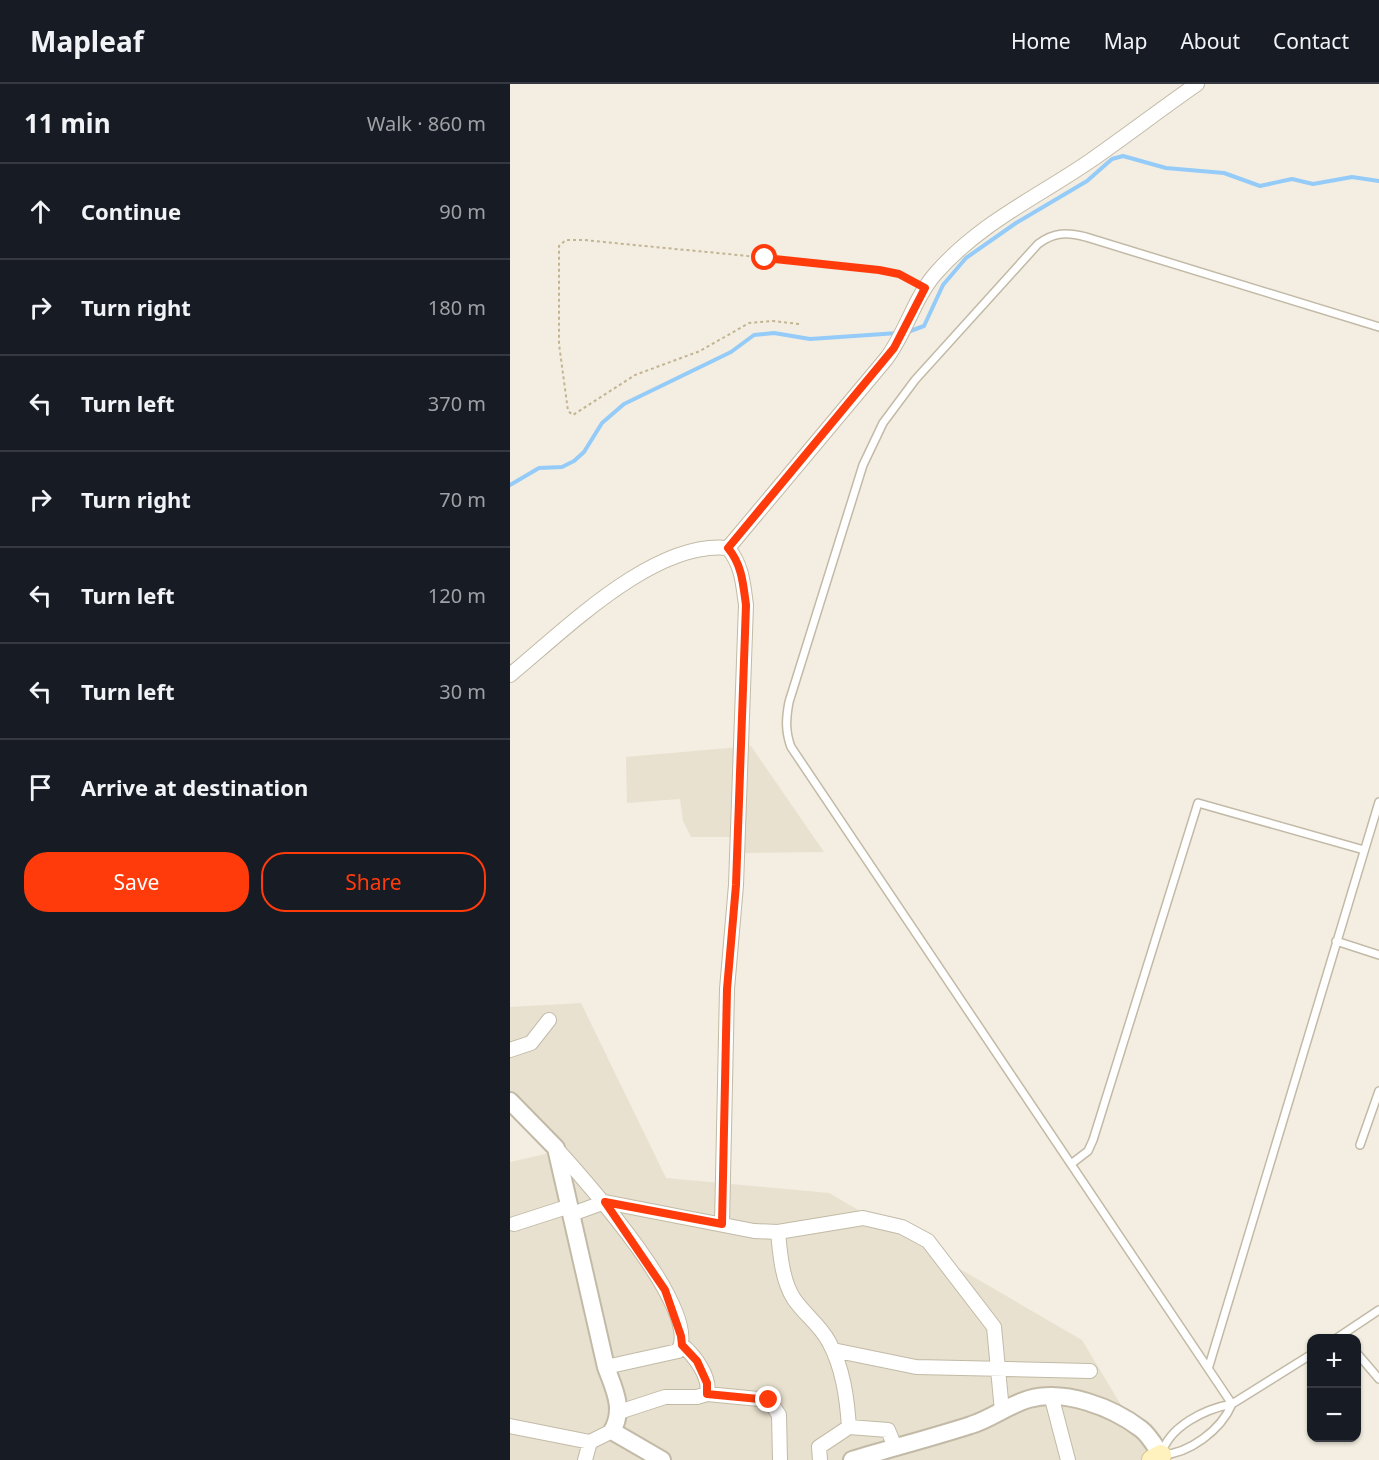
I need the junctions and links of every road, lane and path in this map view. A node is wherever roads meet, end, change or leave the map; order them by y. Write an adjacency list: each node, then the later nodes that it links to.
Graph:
1 (1197, 84): 2 (street)
2 (925, 288): 3 (path); 5 (street)
3 (799, 324)
4 (1379, 327): 17 (lane)
5 (728, 548): 6 (street); 21 (street)
6 (510, 675)
7 (1379, 802): 8 (lane)
8 (1364, 850): 9 (lane); 17 (lane)
9 (1336, 941): 10 (lane); 29 (lane)
10 (1379, 955)
11 (549, 1020): 12 (street)
12 (510, 1050)
13 (1379, 1090): 15 (lane)
14 (510, 1101): 16 (street)
15 (1360, 1145)
16 (556, 1148): 18 (street); 19 (street)
17 (1071, 1164): 29 (lane)
18 (605, 1202): 19 (street); 21 (street); 25 (street)
19 (571, 1210): 20 (street); 30 (street)
20 (514, 1224)
21 (722, 1224): 22 (street)
22 (778, 1232): 26 (street); 31 (street)
23 (1379, 1310): 24 (lane)
24 (1346, 1334)
25 (682, 1345): 30 (street); 34 (street)
26 (833, 1350): 31 (street); 40 (street)
27 (1307, 1357): 36 (lane)
28 (1361, 1358): 33 (lane)
29 (1209, 1366): 36 (lane)
30 (606, 1367): 38 (street)
31 (998, 1369): 32 (street); 37 (street)
32 (1090, 1371)
33 (1379, 1379)
34 (707, 1394): 38 (street); 47 (street)
35 (1051, 1395): 37 (street); 44 (street); 50 (street)
36 (1232, 1404): 44 (lane); 44 (lane)
37 (1002, 1410): 43 (street)
38 (619, 1412): 41 (street)
39 (510, 1426): 42 (street)
40 (849, 1427): 43 (street); 48 (street)
41 (612, 1431): 42 (street); 46 (street)
42 (590, 1442): 45 (street)
43 (895, 1447): 49 (street)
44 (1159, 1458)
45 (585, 1460)
46 (662, 1460)
47 (780, 1460)
48 (820, 1460)
49 (852, 1460)
50 (1068, 1460)

